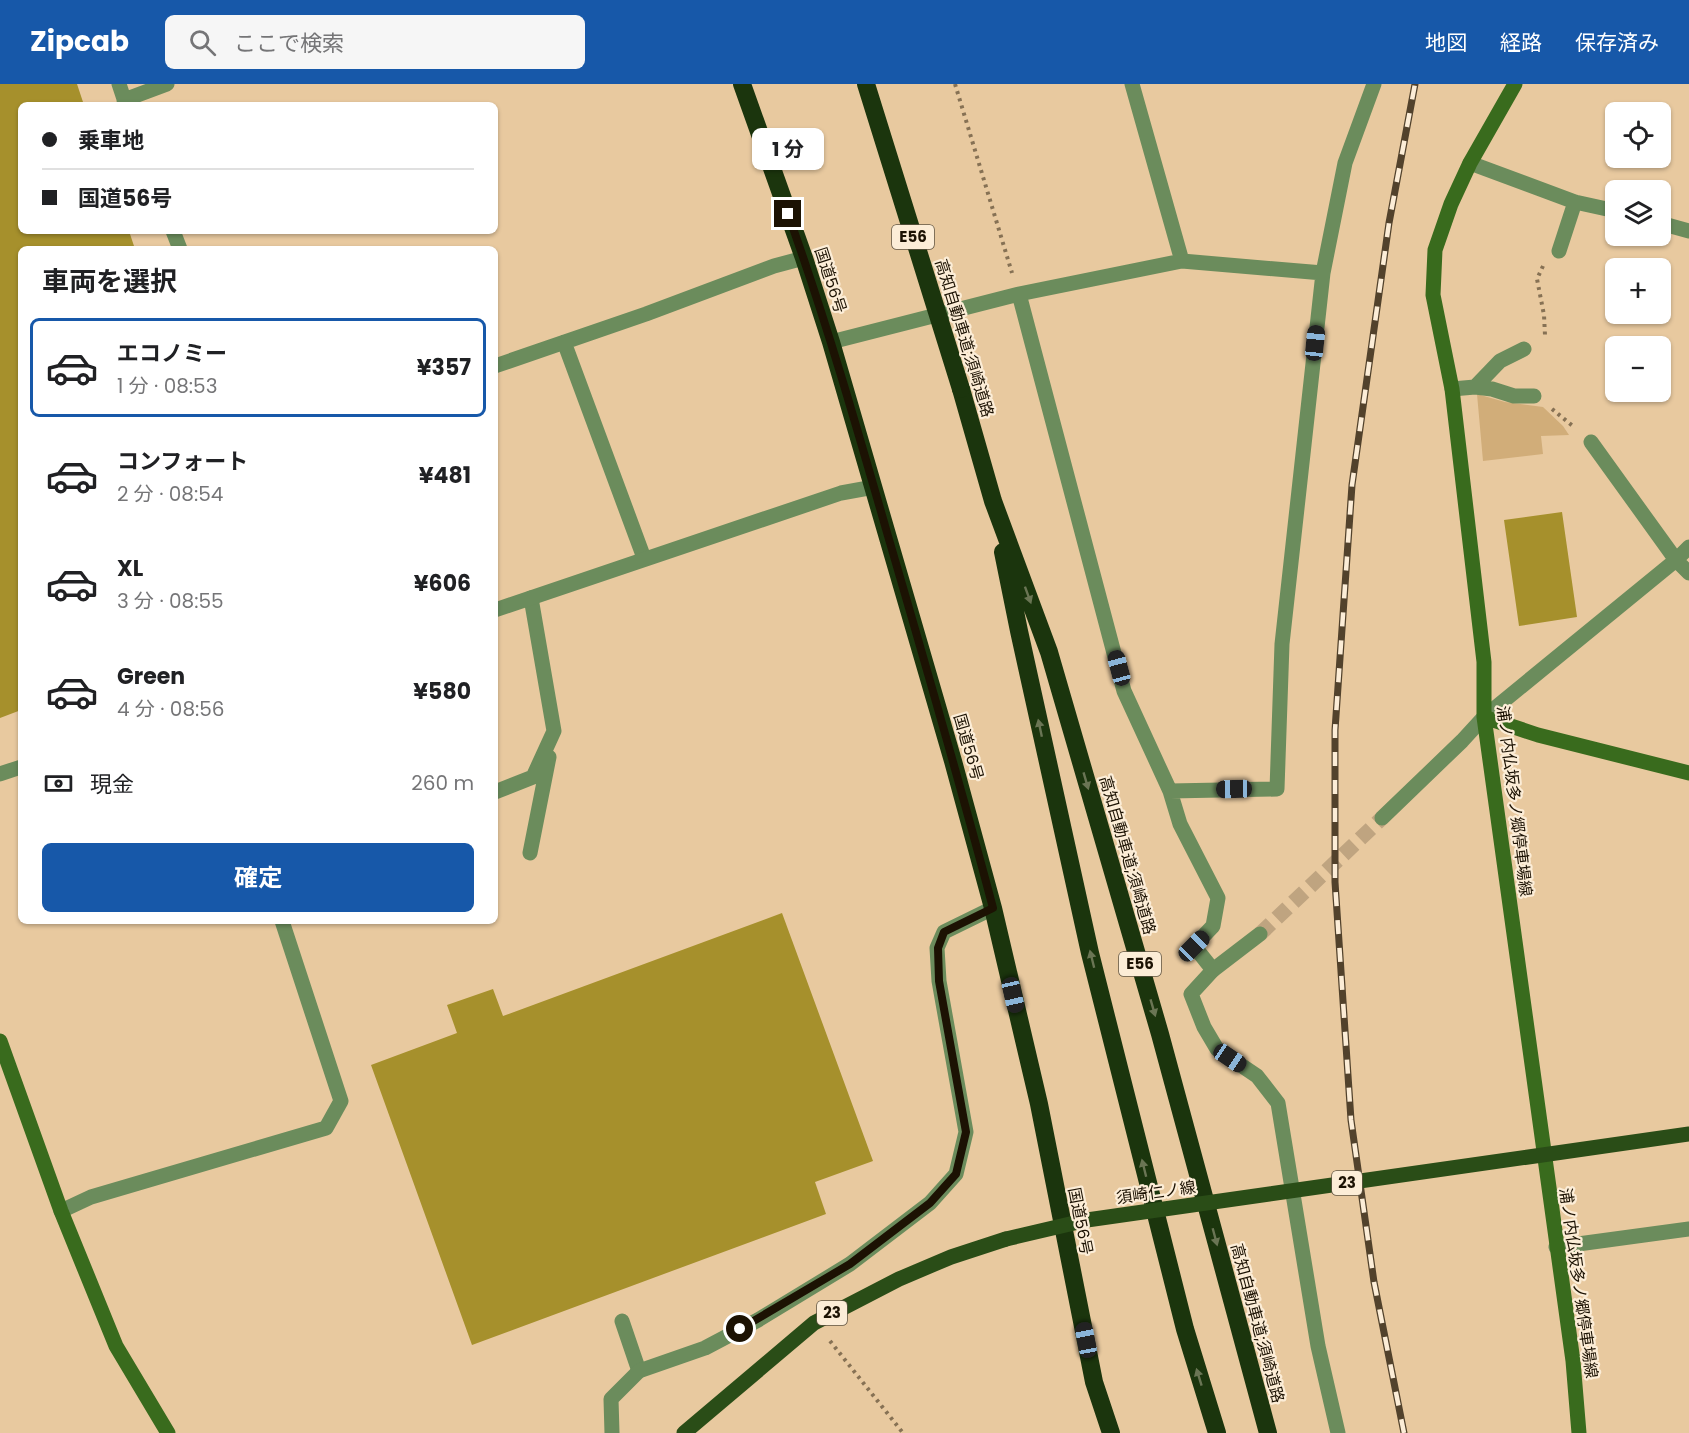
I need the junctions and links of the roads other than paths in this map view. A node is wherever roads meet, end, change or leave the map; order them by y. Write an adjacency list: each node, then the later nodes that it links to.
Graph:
1 (118, 84): 8 (street)
2 (167, 84): 9 (street)
3 (742, 84): 16 (highway, 国道56号)
4 (866, 84): 29 (highway, 高知自動車道;須崎道路 / E56, bridge)
5 (1132, 84): 17 (street)
6 (1374, 84): 18 (street)
7 (1515, 84): 10 (main road, 浦ノ内仏坂多ノ郷停車場線)
8 (125, 102)
9 (127, 102)
10 (1470, 163): 11 (street); 25 (main road, 浦ノ内仏坂多ノ郷停車場線)
11 (1575, 202): 12 (street); 15 (street)
12 (1605, 209)
13 (1671, 226): 14 (street)
14 (1689, 231)
15 (1559, 251)
16 (804, 258): 20 (street); 21 (highway, 国道56号)
17 (1182, 261): 18 (street); 19 (street)
18 (1323, 273): 42 (street)
19 (1019, 294): 21 (street); 42 (street)
20 (564, 342): 23 (street); 31 (street)
21 (831, 342): 28 (highway, 国道56号)
22 (1524, 349): 24 (street)
23 (498, 365)
24 (1475, 387): 25 (street); 26 (street)
25 (1452, 389): 36 (main road, 浦ノ内仏坂多ノ郷停車場線)
26 (1534, 396)
27 (1591, 442): 32 (street)
28 (874, 487): 31 (street); 45 (highway, 国道56号)
29 (993, 501): 60 (highway, 高知自動車道;須崎道路 / E56, one-way to 29); 61 (highway, 高知自動車道;須崎道路 / E56, one-way to 61)
30 (1689, 547): 32 (street)
31 (644, 558): 34 (street)
32 (1676, 560): 33 (street); 36 (street)
33 (1689, 573)
34 (531, 598): 35 (street); 37 (street)
35 (498, 609)
36 (1484, 717): 39 (main road); 43 (street); 53 (main road, 浦ノ内仏坂多ノ郷停車場線)
37 (554, 731): 41 (street); 44 (street)
38 (18, 768): 40 (street)
39 (1689, 773)
40 (0, 774)
41 (498, 791)
42 (1170, 791): 48 (street)
43 (1382, 818)
44 (530, 853)
45 (993, 908): 55 (street); 59 (highway, 国道56号)
46 (283, 924): 51 (street)
47 (1260, 934): 48 (street)
48 (1213, 970): 62 (street)
49 (0, 1041): 51 (main road)
50 (1689, 1134): 58 (main road, 須崎仁ノ線 / 23, bridge)
51 (61, 1211): 56 (main road)
52 (1689, 1229): 53 (street)
53 (1556, 1247): 63 (main road, 浦ノ内仏坂多ノ郷停車場線)
54 (622, 1321): 55 (street)
55 (639, 1371): 57 (street)
56 (168, 1433)
57 (612, 1433)
58 (684, 1433)
59 (1111, 1433)
60 (1217, 1433)
61 (1268, 1433)
62 (1338, 1433)
63 (1579, 1433)

